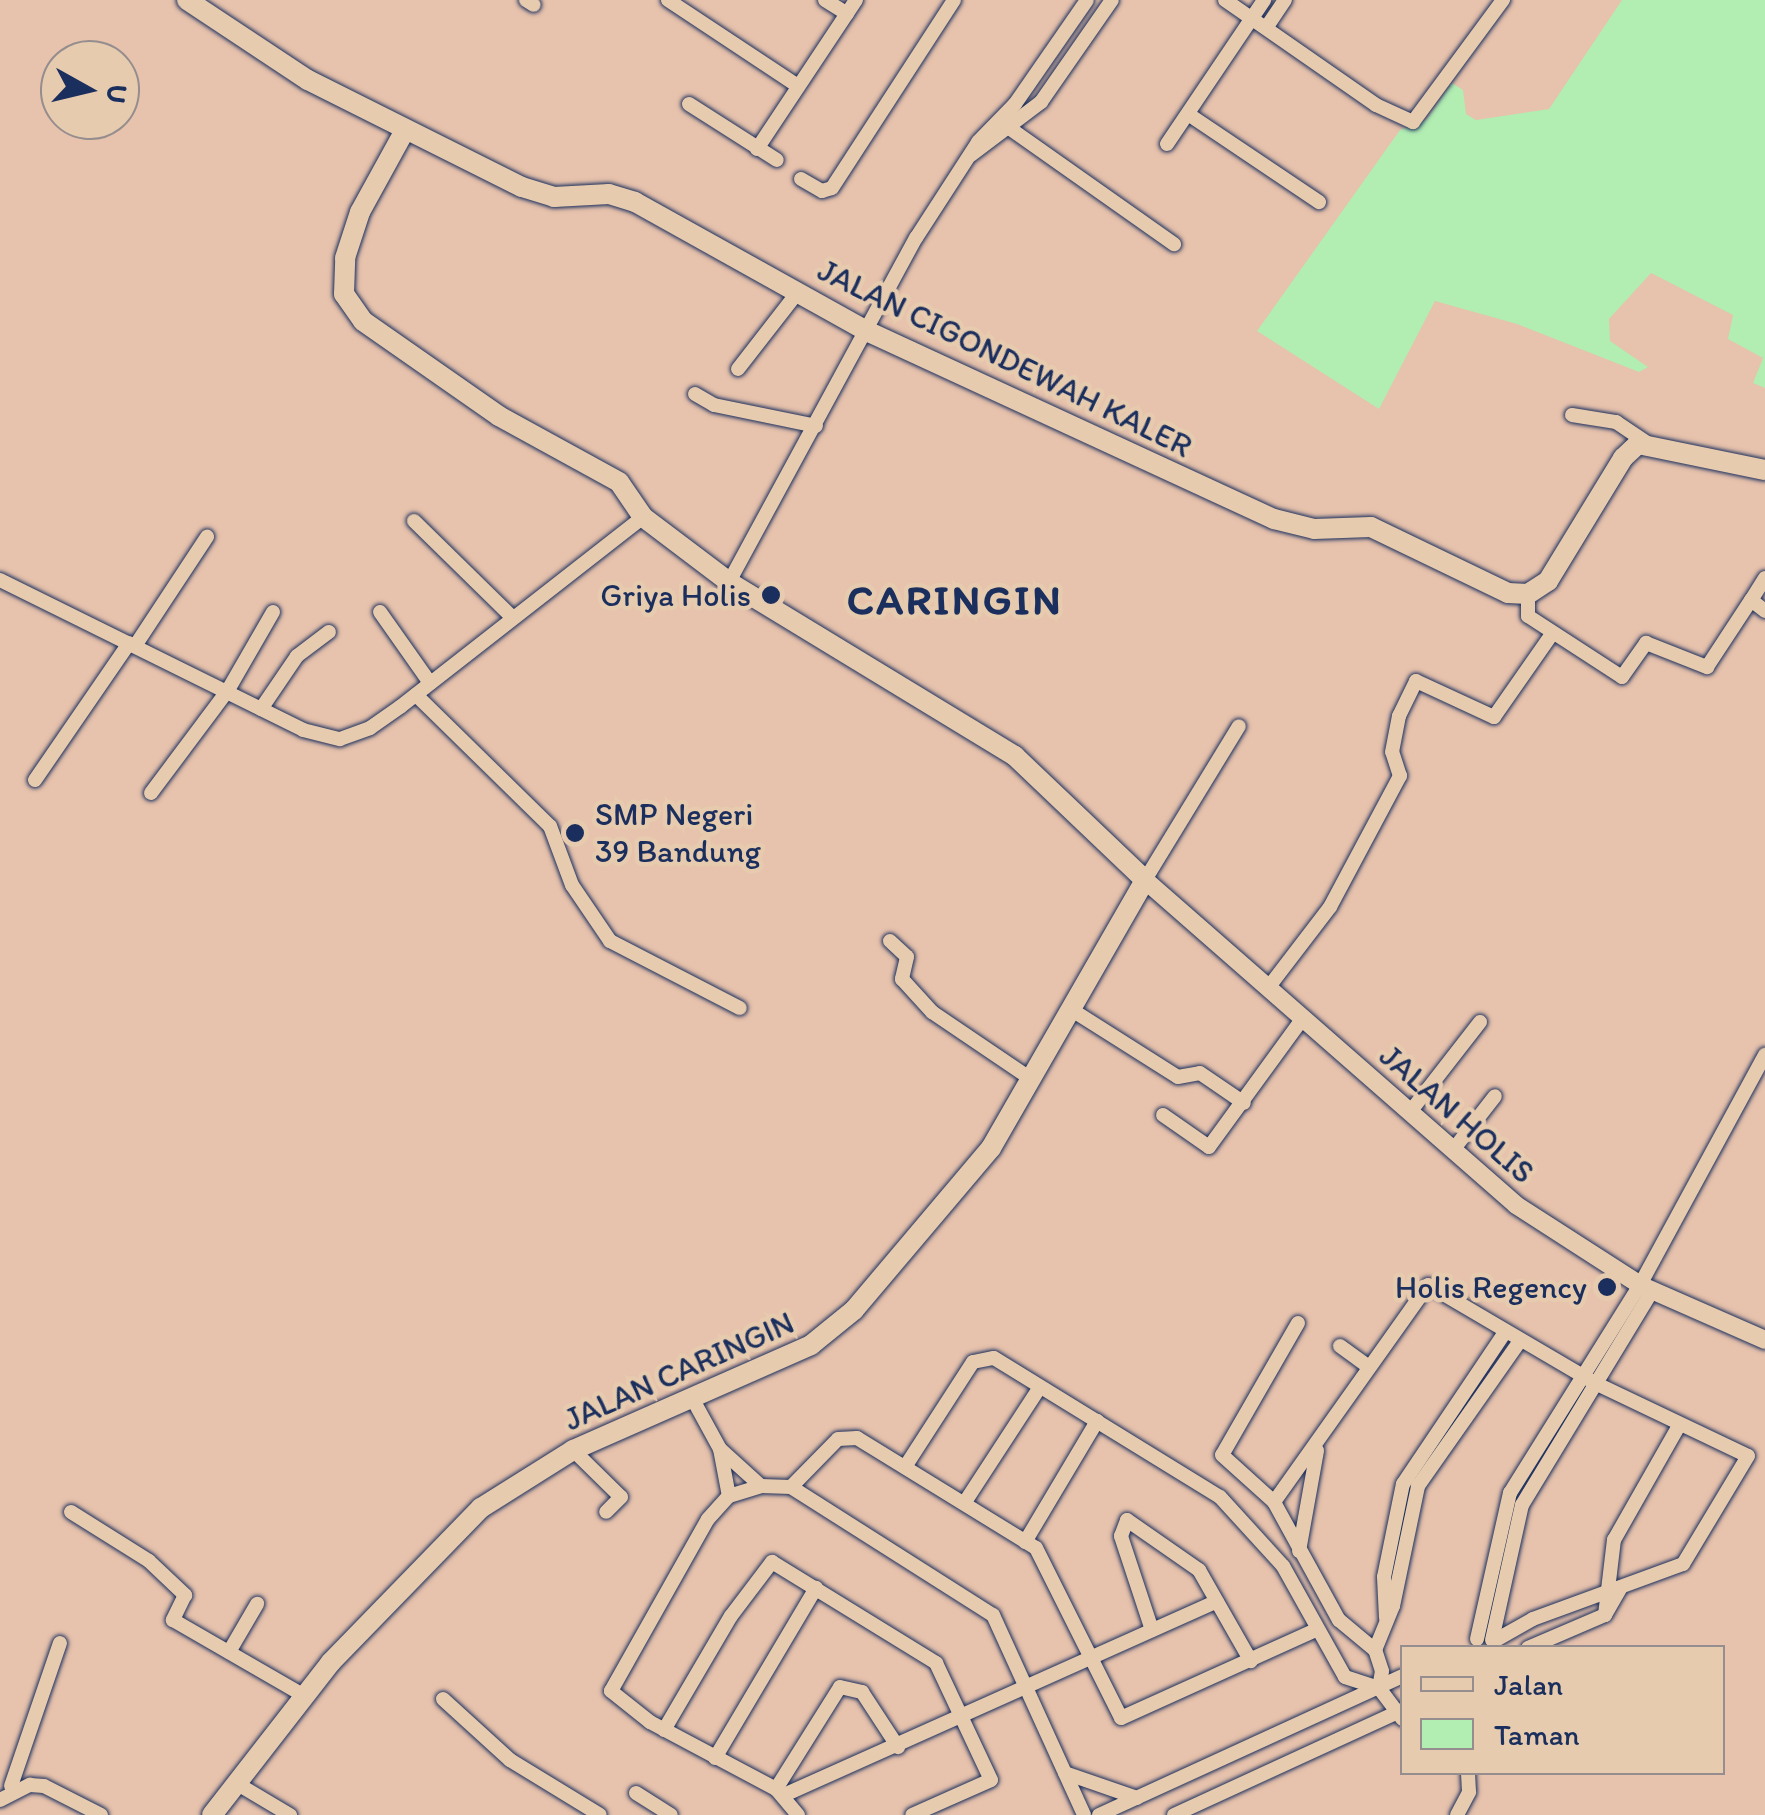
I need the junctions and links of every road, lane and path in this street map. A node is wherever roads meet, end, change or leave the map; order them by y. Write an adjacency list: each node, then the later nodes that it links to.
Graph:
1 (187, 0): 19 (main road, JALAN CIGONDEWAH KALER)
2 (668, 0): 15 (street)
3 (824, 0): 12 (street)
4 (856, 0): 12 (street)
5 (954, 0): 23 (street)
6 (1088, 0): 18 (street)
7 (1112, 0): 18 (street)
8 (1225, 0): 13 (street)
9 (1264, 0): 13 (street)
10 (1285, 0): 14 (street)
11 (1503, 0): 14 (street)
12 (846, 14): 15 (street)
13 (1251, 19): 14 (street); 17 (street)
14 (1266, 28)
15 (798, 86): 21 (street)
16 (689, 104): 21 (street)
17 (1188, 114): 20 (street); 24 (street)
18 (1006, 126): 25 (street); 27 (street)
19 (404, 132): 26 (main road, JALAN CIGONDEWAH KALER); 34 (main road)
20 (1167, 144)
21 (757, 149): 22 (street)
22 (777, 160)
23 (801, 179)
24 (1320, 202)
25 (1174, 244)
26 (798, 292): 27 (main road, JALAN CIGONDEWAH KALER); 28 (street)
27 (869, 332): 31 (street); 40 (main road, JALAN CIGONDEWAH KALER)
28 (738, 369)
29 (695, 394): 31 (street)
30 (1572, 416): 32 (street)
31 (816, 426): 39 (street)
32 (1646, 442): 33 (main road); 40 (main road)
33 (1765, 470)
34 (643, 518): 39 (main road); 45 (street)
35 (414, 520): 45 (street)
36 (207, 538): 48 (street)
37 (1765, 578): 41 (street)
38 (0, 580): 48 (street)
39 (730, 582): 56 (main road)
40 (1528, 594): 47 (street)
41 (1751, 600): 42 (street); 47 (street)
42 (1765, 611)
43 (273, 612): 50 (street)
44 (380, 612): 49 (street)
45 (512, 617): 49 (street)
46 (329, 632): 52 (street)
47 (1552, 634): 58 (street)
48 (132, 644): 50 (street); 54 (street)
49 (430, 683): 51 (street)
50 (228, 690): 52 (street); 55 (street)
51 (416, 695): 52 (street); 59 (street)
52 (262, 709)
53 (1240, 726): 56 (street)
54 (35, 780)
55 (152, 793)
56 (1145, 880): 58 (street, JALAN HOLIS); 60 (main road, JALAN CARINGIN)
57 (890, 942): 64 (street)
58 (1268, 988): 61 (street, JALAN HOLIS)
59 (740, 1008)
60 (1072, 1010): 64 (main road, JALAN CARINGIN); 66 (street)
61 (1303, 1018): 66 (street); 67 (street, JALAN HOLIS)
62 (1480, 1022): 67 (street)
63 (1765, 1055): 70 (street)
64 (1031, 1080): 80 (main road, JALAN CARINGIN)
65 (1494, 1096): 69 (street)
66 (1244, 1104): 68 (street)
67 (1410, 1112): 69 (street, JALAN HOLIS)
68 (1163, 1116)
69 (1452, 1150): 70 (street, JALAN HOLIS)
70 (1646, 1288): 73 (street, JALAN HOLIS); 78 (street)
71 (1298, 1323): 91 (street)
72 (1505, 1332): 74 (street); 76 (street); 77 (street)
73 (1765, 1340)
74 (1520, 1341): 77 (street); 78 (street)
75 (1340, 1346): 76 (street)
76 (1369, 1366): 85 (street)
77 (1484, 1375): 107 (street)
78 (1591, 1380): 82 (street); 105 (street)
79 (1040, 1386): 81 (street); 86 (street); 90 (street)
80 (692, 1396): 83 (main road, JALAN CARINGIN); 84 (street)
81 (1097, 1421): 94 (street); 103 (street)
82 (1680, 1424): 96 (street); 98 (street)
83 (573, 1450): 93 (street); 114 (main road, JALAN CARINGIN)
84 (720, 1450): 87 (street); 89 (street)
85 (1317, 1450): 91 (street); 95 (street)
86 (906, 1467): 88 (street); 90 (street)
87 (762, 1486): 88 (street); 89 (street)
88 (792, 1487): 112 (street)
89 (729, 1496): 118 (street)
90 (965, 1502): 94 (street)
91 (1274, 1502): 95 (street)
92 (70, 1512): 108 (street)
93 (606, 1512)
94 (1025, 1542): 109 (street)
95 (1299, 1552): 107 (street)
96 (1621, 1587): 98 (street); 101 (street)
97 (816, 1588): 117 (street); 118 (street); 120 (street)
98 (1604, 1592): 101 (street); 105 (street)
99 (1217, 1601): 102 (street); 102 (street); 110 (street)
100 (257, 1604): 108 (street)
101 (1604, 1615): 106 (street)
102 (1152, 1630): 109 (street)
103 (1316, 1630): 110 (street); 113 (street)
104 (60, 1642): 124 (street)
105 (1481, 1644)
106 (1535, 1645)
107 (1375, 1650): 113 (street)
108 (229, 1652): 114 (street)
109 (1092, 1659): 110 (street); 112 (street)
110 (1251, 1661)
111 (1400, 1677): 113 (street)
112 (1029, 1686): 117 (street); 121 (street)
113 (1379, 1688): 116 (street); 127 (street)
114 (304, 1694): 123 (main road, JALAN CARINGIN)
115 (442, 1699): 132 (street)
116 (1400, 1715): 138 (street)
117 (963, 1719): 119 (street); 135 (street)
118 (664, 1730): 120 (street)
119 (898, 1747): 125 (street); 125 (street)
120 (715, 1758): 125 (street)
121 (1065, 1773): 127 (street); 136 (street)
122 (1468, 1775): 139 (street)
123 (236, 1783): 130 (main road, JALAN CARINGIN); 131 (street)
124 (10, 1786)
125 (780, 1792): 134 (street)
126 (636, 1793): 133 (street)
127 (1137, 1798): 137 (street)
128 (0, 1800): 129 (street)
129 (100, 1815)
130 (212, 1815)
131 (290, 1815)
132 (600, 1815)
133 (672, 1815)
134 (798, 1815)
135 (912, 1815)
136 (1084, 1815)
137 (1099, 1815)
138 (1174, 1815)
139 (1456, 1815)

